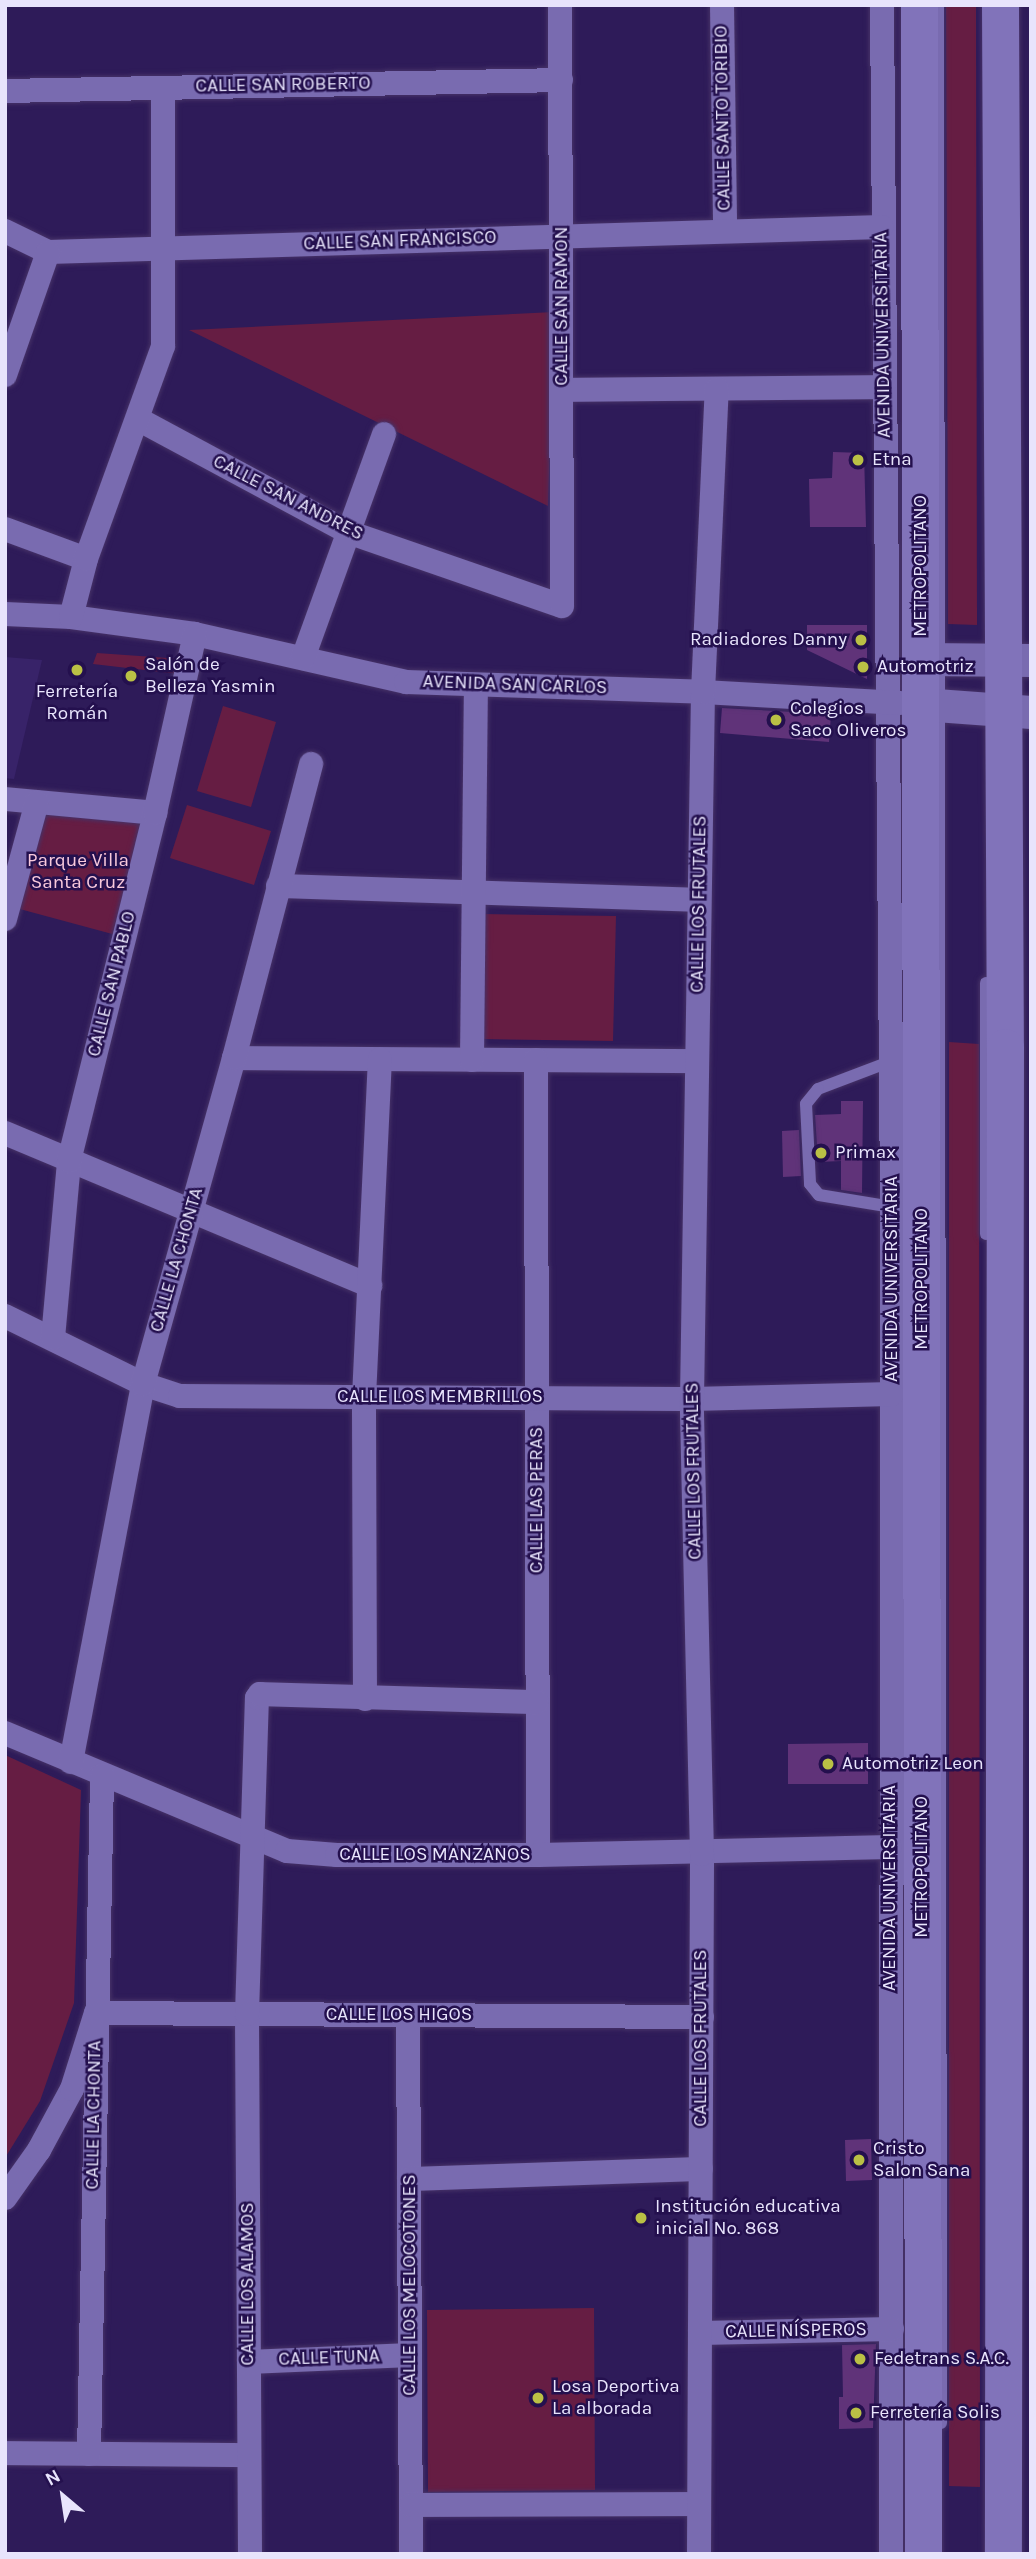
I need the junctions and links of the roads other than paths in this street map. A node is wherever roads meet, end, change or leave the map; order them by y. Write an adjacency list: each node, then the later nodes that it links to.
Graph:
1 (561, 5): 7 (street, CALLE SAN RAMON)
2 (722, 5): 12 (street, CALLE SANTO TORIBIO)
3 (882, 5): 10 (street, AVENIDA UNIVERSITARIA)
4 (919, 5): 30 (main road, AVENIDA UNIVERSITARIA)
5 (938, 5): 30 (lane, METROPOLITANO)
6 (1000, 5): 31 (main road)
7 (561, 80): 8 (street, CALLE SAN ROBERTO); 13 (street, CALLE SAN RAMON)
8 (163, 88): 9 (street, CALLE SAN ROBERTO); 14 (street)
9 (5, 91)
10 (882, 227): 12 (street, CALLE SAN FRANCISCO); 17 (street, AVENIDA UNIVERSITARIA)
11 (5, 230): 15 (street)
12 (725, 230): 13 (street, CALLE SAN FRANCISCO)
13 (561, 236): 14 (street, CALLE SAN FRANCISCO); 19 (street, CALLE SAN RAMON)
14 (164, 249): 15 (street, CALLE SAN FRANCISCO); 20 (street)
15 (48, 253): 16 (street)
16 (5, 375)
17 (884, 387): 18 (street); 30 (street, AVENIDA UNIVERSITARIA)
18 (717, 389): 19 (street); 33 (street, CALLE LOS FRUTALES)
19 (562, 390): 25 (street, CALLE SAN RAMON)
20 (138, 419): 23 (street, CALLE SAN ANDRES); 24 (street)
21 (384, 434): 23 (street)
22 (5, 529): 24 (street)
23 (348, 532): 25 (street, CALLE SAN ANDRES); 29 (street)
24 (86, 559): 27 (street)
25 (562, 606)
26 (5, 614): 27 (street, AVENIDA SAN CARLOS)
27 (71, 617): 28 (street, AVENIDA SAN CARLOS)
28 (195, 634): 29 (street, AVENIDA SAN CARLOS); 40 (street, CALLE SAN PABLO)
29 (303, 658): 32 (street, AVENIDA SAN CARLOS)
30 (916, 659): 31 (street); 34 (street, AVENIDA UNIVERSITARIA); 35 (main road, AVENIDA UNIVERSITARIA)
31 (998, 660): 36 (main road)
32 (476, 685): 33 (street, AVENIDA SAN CARLOS); 42 (street)
33 (703, 692): 34 (street, AVENIDA SAN CARLOS); 43 (street, CALLE LOS FRUTALES)
34 (886, 703): 35 (street, AVENIDA SAN CARLOS); 53 (street, AVENIDA UNIVERSITARIA)
35 (931, 705): 36 (street, AVENIDA SAN CARLOS); 87 (lane, METROPOLITANO); 97 (main road, AVENIDA UNIVERSITARIA)
36 (998, 709): 47 (main road)
37 (311, 764): 41 (street, CALLE LA CHONTA)
38 (5, 799): 39 (street)
39 (37, 802): 40 (street); 44 (street)
40 (155, 813): 55 (street, CALLE SAN PABLO)
41 (278, 886): 42 (street); 48 (street, CALLE LA CHONTA)
42 (476, 893): 43 (street); 50 (street)
43 (698, 900): 52 (street, CALLE LOS FRUTALES)
44 (5, 919)
45 (1031, 963): 47 (main road)
46 (986, 968): 58 (lane)
47 (1005, 1047): 98 (main road)
48 (234, 1058): 49 (street); 57 (street, CALLE LA CHONTA)
49 (380, 1059): 50 (street); 59 (street)
50 (472, 1060): 51 (street)
51 (536, 1060): 52 (street); 64 (street, CALLE LAS PERAS)
52 (697, 1061): 66 (street, CALLE LOS FRUTALES)
53 (889, 1062): 56 (street, AVENIDA UNIVERSITARIA); 56 (lane)
54 (5, 1133): 55 (street)
55 (68, 1161): 57 (street); 61 (street, CALLE SAN PABLO)
56 (892, 1208): 63 (street, AVENIDA UNIVERSITARIA)
57 (190, 1212): 59 (street); 62 (street, CALLE LA CHONTA)
58 (986, 1246)
59 (370, 1286): 65 (street)
60 (5, 1316): 61 (street, CALLE LOS MEMBRILLOS)
61 (53, 1338): 62 (street, CALLE LOS MEMBRILLOS)
62 (143, 1384): 65 (street, CALLE LOS MEMBRILLOS); 70 (street, CALLE LA CHONTA)
63 (892, 1394): 66 (street, CALLE LOS MEMBRILLOS); 73 (street, AVENIDA UNIVERSITARIA)
64 (537, 1396): 65 (street, CALLE LOS MEMBRILLOS); 66 (street, CALLE LOS MEMBRILLOS); 68 (street, CALLE LAS PERAS)
65 (364, 1397): 67 (street)
66 (692, 1399): 74 (street, CALLE LOS FRUTALES)
67 (365, 1699): 68 (street); 72 (street, CALLE LOS ALAMOS)
68 (537, 1702): 75 (street, CALLE LAS PERAS)
69 (5, 1733): 70 (street, CALLE LOS MANZANOS)
70 (71, 1762): 71 (street, CALLE LOS MANZANOS)
71 (102, 1775): 72 (street, CALLE LOS MANZANOS); 76 (street, CALLE LA CHONTA)
72 (250, 1838): 75 (street, CALLE LOS MANZANOS); 77 (street, CALLE LOS ALAMOS)
73 (890, 1847): 74 (street, CALLE LOS MANZANOS); 83 (street, AVENIDA UNIVERSITARIA)
74 (702, 1854): 75 (street, CALLE LOS MANZANOS); 79 (street, CALLE LOS FRUTALES)
75 (538, 1855)
76 (96, 2013): 77 (street, CALLE LOS HIGOS); 82 (street); 89 (street, CALLE LA CHONTA)
77 (247, 2014): 78 (street, CALLE LOS HIGOS); 86 (street, CALLE LOS ALAMOS)
78 (408, 2015): 79 (street, CALLE LOS HIGOS); 81 (street, CALLE LOS MELOCOTONES)
79 (702, 2017): 80 (street, CALLE LOS FRUTALES)
80 (701, 2169): 81 (street); 84 (street, CALLE LOS FRUTALES)
81 (409, 2179): 85 (street, CALLE LOS MELOCOTONES)
82 (5, 2198)
83 (892, 2329): 84 (street, CALLE NÍSPEROS); 96 (street, AVENIDA UNIVERSITARIA)
84 (700, 2333): 91 (street, CALLE LOS FRUTALES)
85 (410, 2355): 86 (street, CALLE TUNA); 92 (street, CALLE LOS MELOCOTONES)
86 (248, 2362): 90 (street, CALLE LOS ALAMOS)
87 (941, 2442)
88 (5, 2453): 89 (street)
89 (89, 2454): 90 (street)
90 (249, 2455): 93 (street, CALLE LOS ALAMOS)
91 (699, 2504): 92 (street); 95 (street, CALLE LOS FRUTALES)
92 (411, 2505): 94 (street, CALLE LOS MELOCOTONES)
93 (250, 2554)
94 (411, 2554)
95 (699, 2554)
96 (891, 2554)
97 (923, 2554)
98 (1003, 2554)

